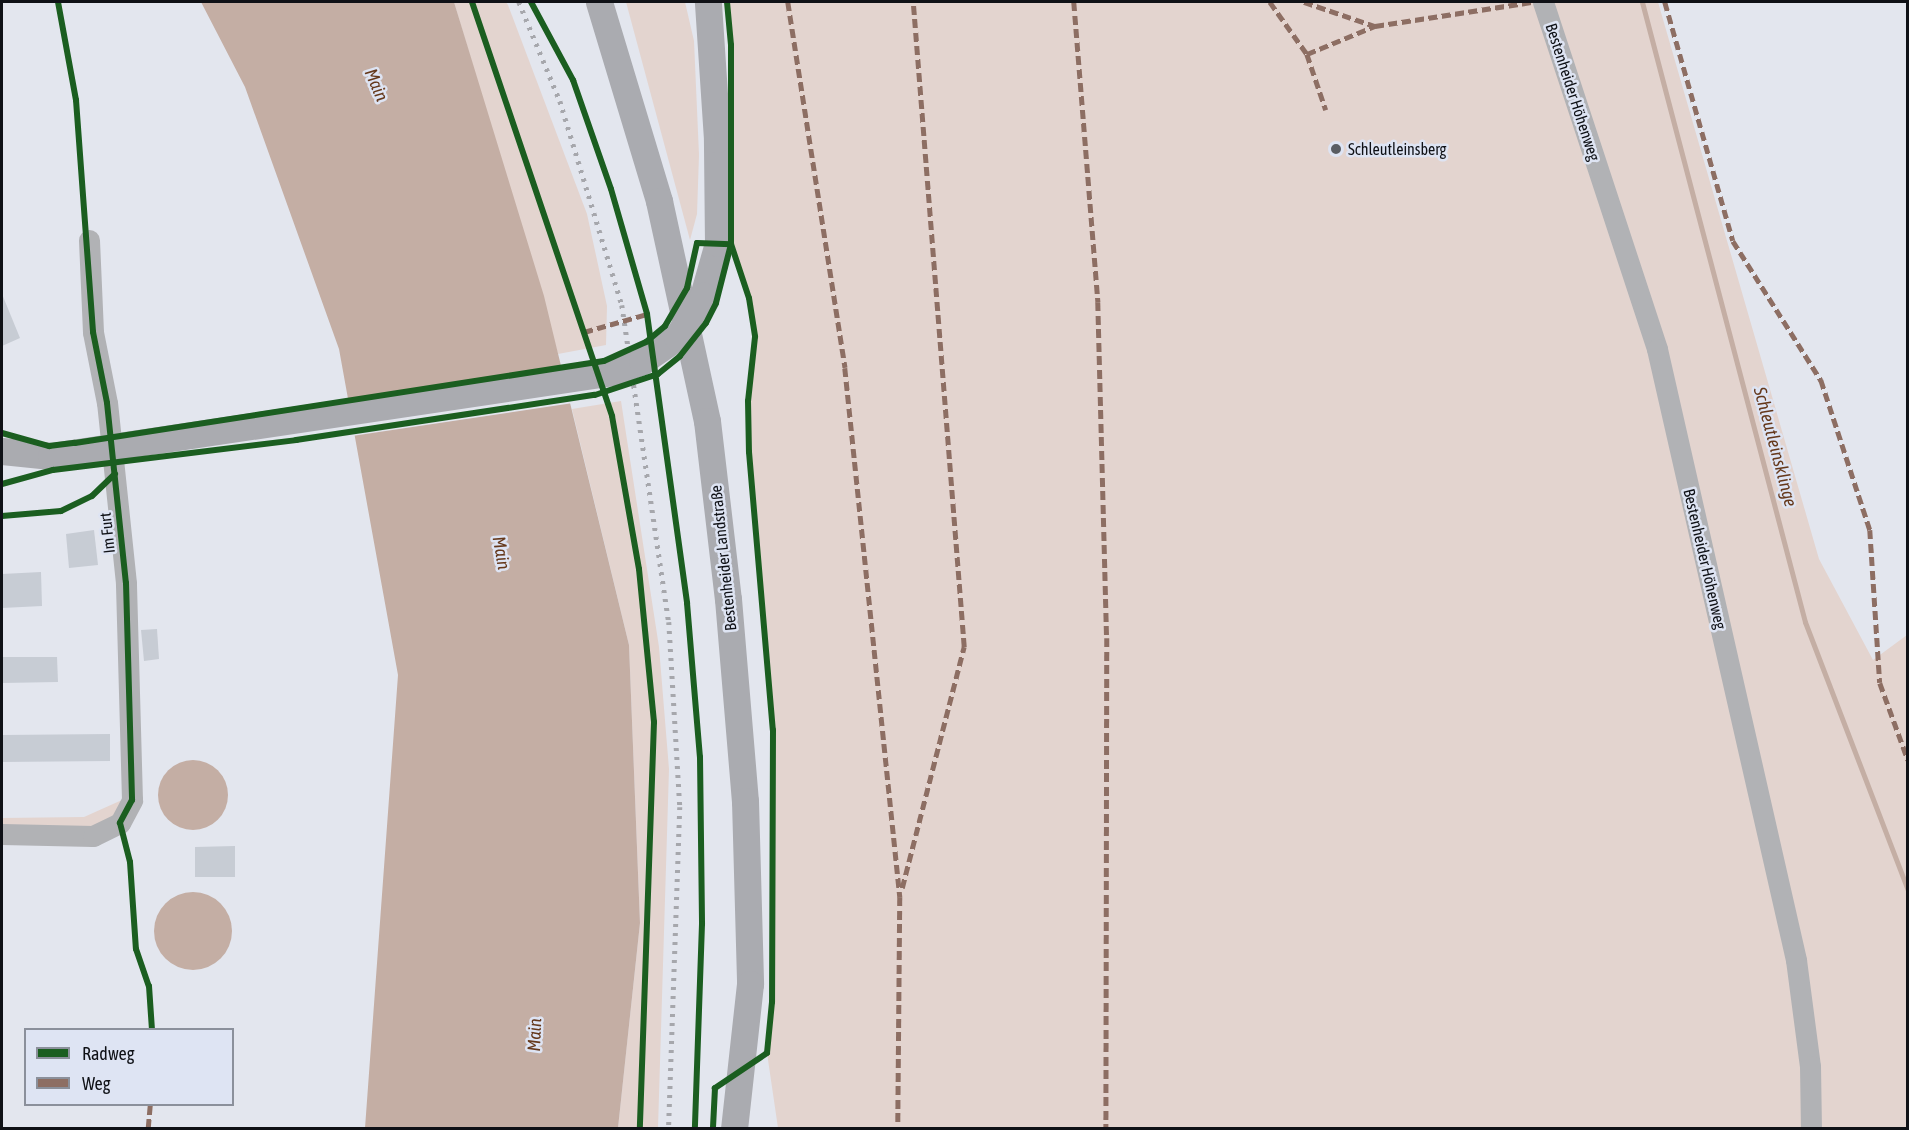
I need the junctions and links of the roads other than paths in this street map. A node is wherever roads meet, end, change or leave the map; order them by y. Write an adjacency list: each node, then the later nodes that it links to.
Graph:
1 (599, 2): 7 (main road, Bestenheider Landstraße)
2 (708, 2): 5 (main road, bridge)
3 (1543, 2): 8 (street, Bestenheider Höhenweg)
4 (89, 240): 6 (street, Im Furt)
5 (2, 451)
6 (2, 834)
7 (734, 1128)
8 (1811, 1128)

